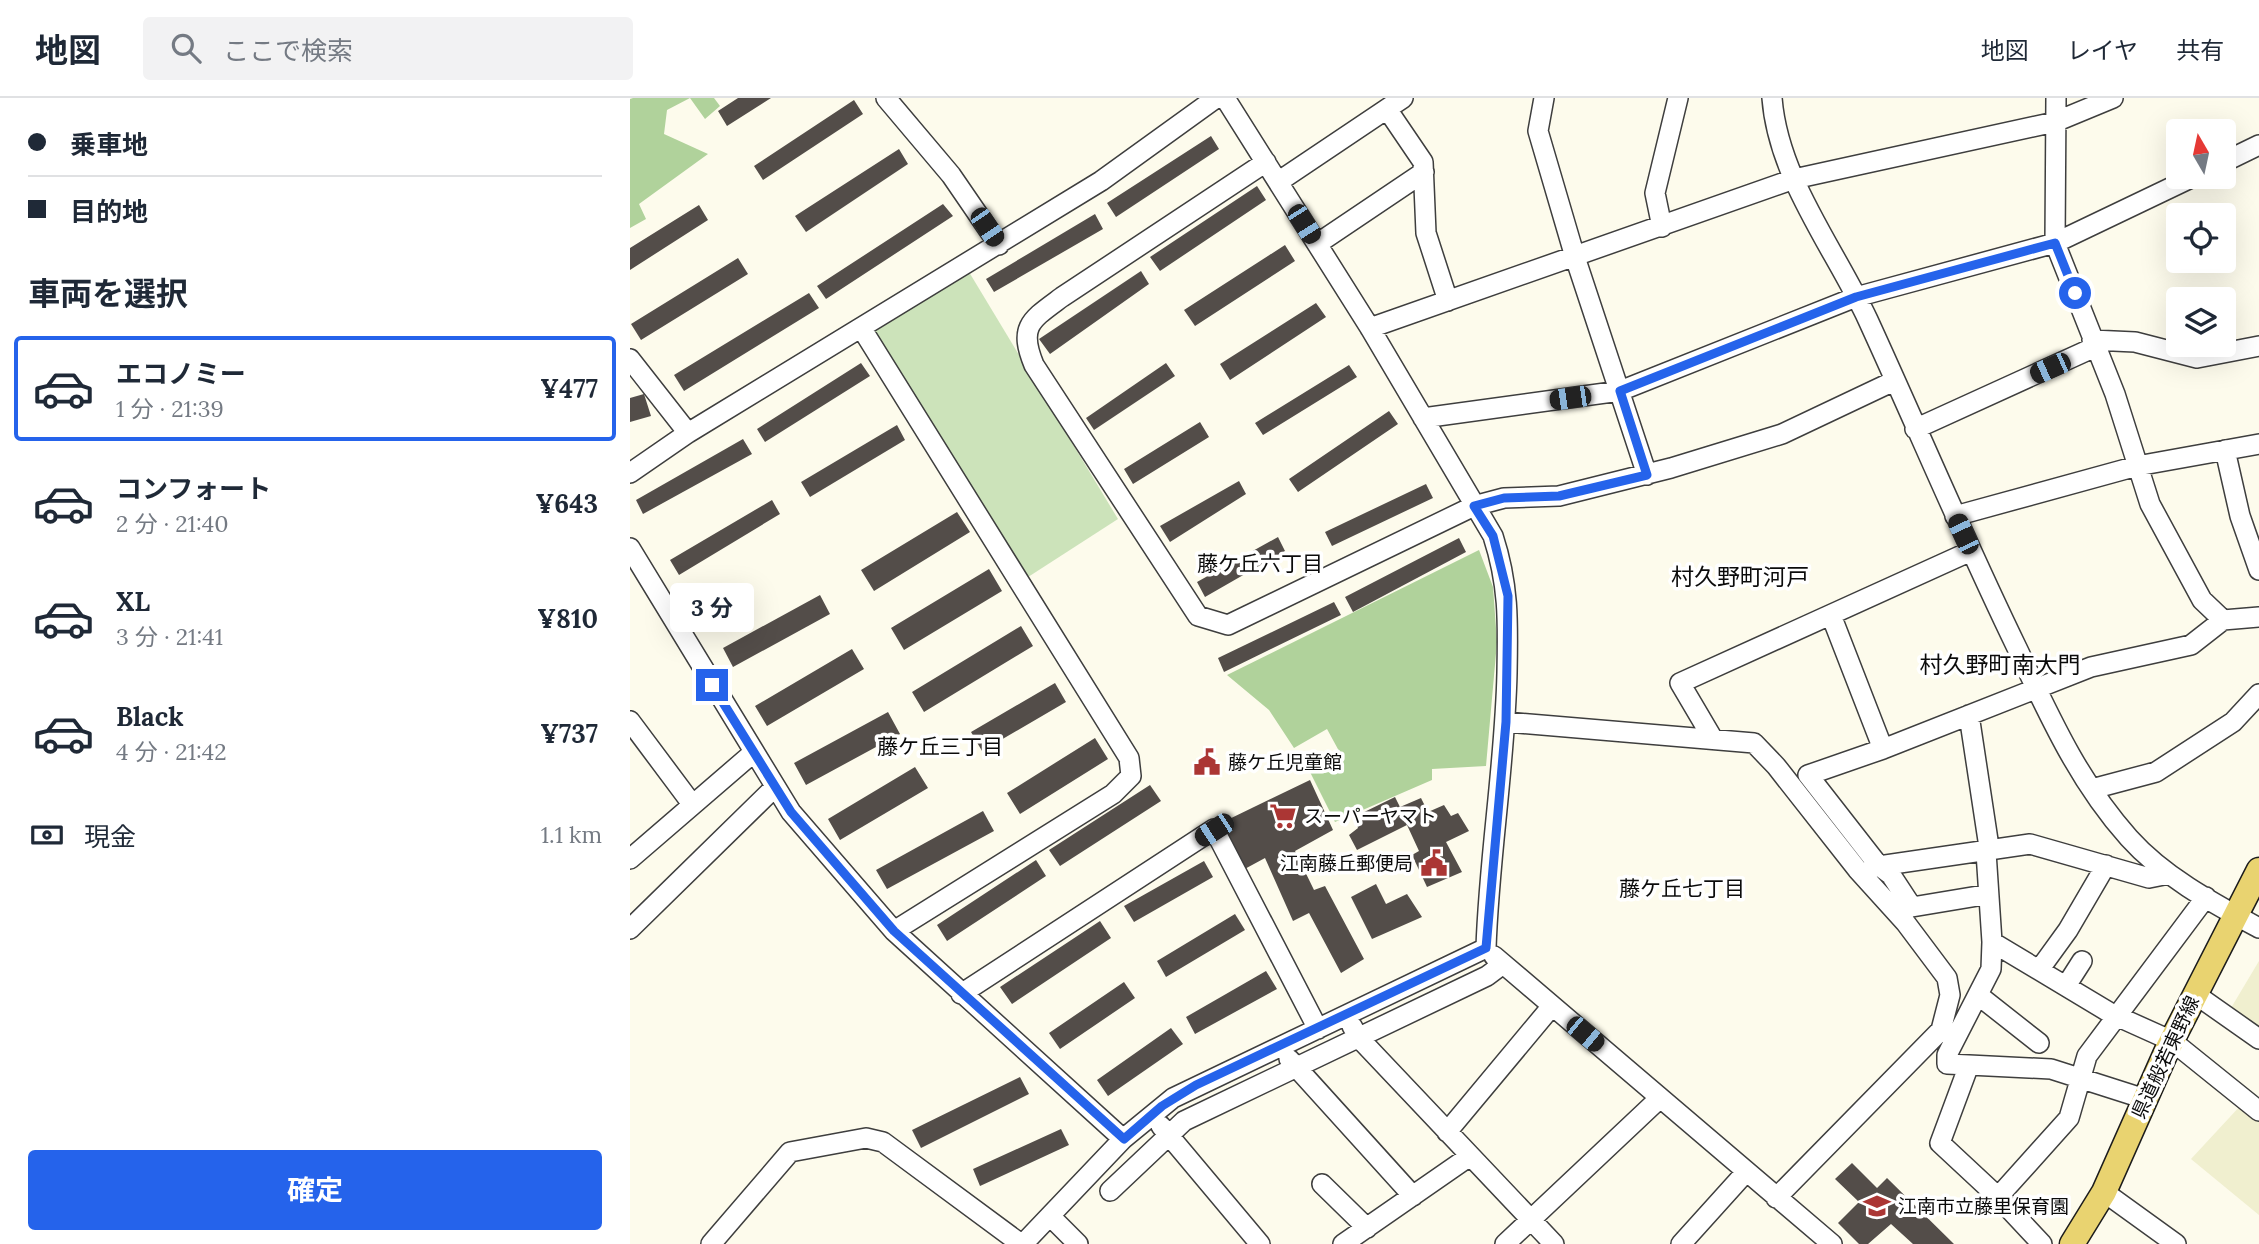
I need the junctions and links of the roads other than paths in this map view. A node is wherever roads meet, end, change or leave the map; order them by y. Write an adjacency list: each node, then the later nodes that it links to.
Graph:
1 (886, 98): 21 (street)
2 (1216, 98): 21 (street)
3 (1225, 98): 13 (street)
4 (1544, 98): 22 (street)
5 (1678, 98): 18 (street)
6 (1772, 98): 15 (street)
7 (2056, 98): 10 (street)
8 (2113, 98): 10 (street)
9 (1395, 103): 14 (street); 16 (street)
10 (2055, 122): 15 (street); 19 (street)
11 (2259, 145): 12 (street)
12 (2236, 156)
13 (1266, 162): 16 (street); 40 (street)
14 (1424, 172): 20 (street); 24 (street)
15 (1794, 179): 18 (street); 23 (street)
16 (1278, 182): 20 (street)
17 (2168, 189): 19 (street)
18 (1662, 227): 22 (street)
19 (2055, 243): 23 (street); 27 (street)
20 (1317, 244): 25 (street)
21 (999, 245): 26 (street)
22 (1575, 257): 24 (street); 31 (street)
23 (1856, 297): 30 (street); 31 (street)
24 (1448, 301): 25 (street)
25 (1370, 328): 32 (street)
26 (862, 329): 34 (street); 71 (street)
27 (2094, 343): 28 (street); 33 (street); 37 (street)
28 (2259, 346)
29 (630, 359): 34 (street)
30 (1894, 382): 33 (street); 39 (street)
31 (1620, 391): 32 (street); 39 (street)
32 (1423, 418): 40 (street)
33 (1915, 429): 41 (street)
34 (688, 433): 38 (street)
35 (2259, 444): 36 (street)
36 (2225, 450): 37 (street); 44 (street)
37 (2137, 466): 41 (street); 47 (street)
38 (630, 473)
39 (1647, 475): 40 (street)
40 (1474, 506): 52 (street)
41 (1955, 516): 43 (street)
42 (630, 548): 55 (street)
43 (1972, 551): 45 (street); 48 (street)
44 (2259, 570)
45 (1831, 615): 53 (street); 54 (street)
46 (2259, 617): 47 (street)
47 (2223, 621): 48 (street)
48 (2037, 690): 50 (street); 57 (street)
49 (2259, 694): 57 (street)
50 (1969, 715): 54 (street); 59 (street)
51 (630, 721): 58 (street)
52 (1506, 722): 53 (street); 73 (street)
53 (1713, 739): 63 (street)
54 (1883, 749): 62 (street)
55 (753, 753): 56 (street); 58 (street)
56 (774, 788): 70 (street); 71 (street)
57 (2092, 789): 65 (street)
58 (692, 804): 60 (street)
59 (1987, 849): 61 (street); 62 (street); 72 (street)
60 (630, 859)
61 (2106, 865): 65 (street); 76 (street)
62 (1879, 866): 63 (street); 66 (street)
63 (1857, 869): 104 (street)
64 (2259, 870): 68 (main road, 県道般若東野線)
65 (2169, 874): 67 (street)
66 (1984, 895)
67 (2206, 897): 68 (street); 82 (street)
68 (2234, 914): 69 (street); 79 (main road, 県道般若東野線)
69 (2259, 928)
70 (630, 929)
71 (894, 931): 78 (street)
72 (1992, 942): 76 (street); 80 (street)
73 (1486, 948): 75 (street); 83 (street)
74 (2082, 961): 77 (street)
75 (1503, 964): 81 (street); 83 (street)
76 (2039, 970): 77 (street)
77 (2066, 986): 82 (street)
78 (961, 994): 84 (street); 96 (street)
79 (2195, 994): 85 (street); 86 (main road, 県道般若東野線)
80 (1978, 995): 87 (street); 89 (street)
81 (1552, 1006): 91 (street); 95 (street)
82 (2115, 1016): 86 (street); 90 (street)
83 (1353, 1028): 84 (street); 88 (street); 95 (street)
84 (1318, 1029): 88 (street)
85 (2259, 1039)
86 (2172, 1041): 92 (main road, 県道般若東野線); 93 (street)
87 (2039, 1043)
88 (1289, 1059): 94 (street); 102 (street)
89 (1969, 1065): 90 (street); 103 (street)
90 (2079, 1078): 92 (street); 103 (street)
91 (1660, 1098): 98 (street); 105 (street)
92 (2146, 1099): 101 (main road, 県道般若東野線)
93 (2259, 1111)
94 (1160, 1126): 96 (street); 100 (street); 110 (street)
95 (1447, 1132): 97 (street)
96 (1124, 1139): 107 (street)
97 (1470, 1156): 102 (street); 105 (street)
98 (1745, 1172): 104 (street); 114 (street)
99 (1322, 1184): 106 (street)
100 (1110, 1191)
101 (2104, 1192): 117 (main road, 県道般若東野線); 118 (street)
102 (1413, 1196): 106 (street)
103 (1998, 1197): 116 (street)
104 (1776, 1198): 115 (street)
105 (1530, 1220): 112 (street); 113 (street)
106 (1367, 1228): 111 (street)
107 (1063, 1229): 109 (street)
108 (711, 1244): 109 (street)
109 (1022, 1244)
110 (1260, 1244)
111 (1343, 1244)
112 (1505, 1244)
113 (1554, 1244)
114 (1681, 1244)
115 (1832, 1244)
116 (2042, 1244)
117 (2072, 1244)
118 (2176, 1244)

